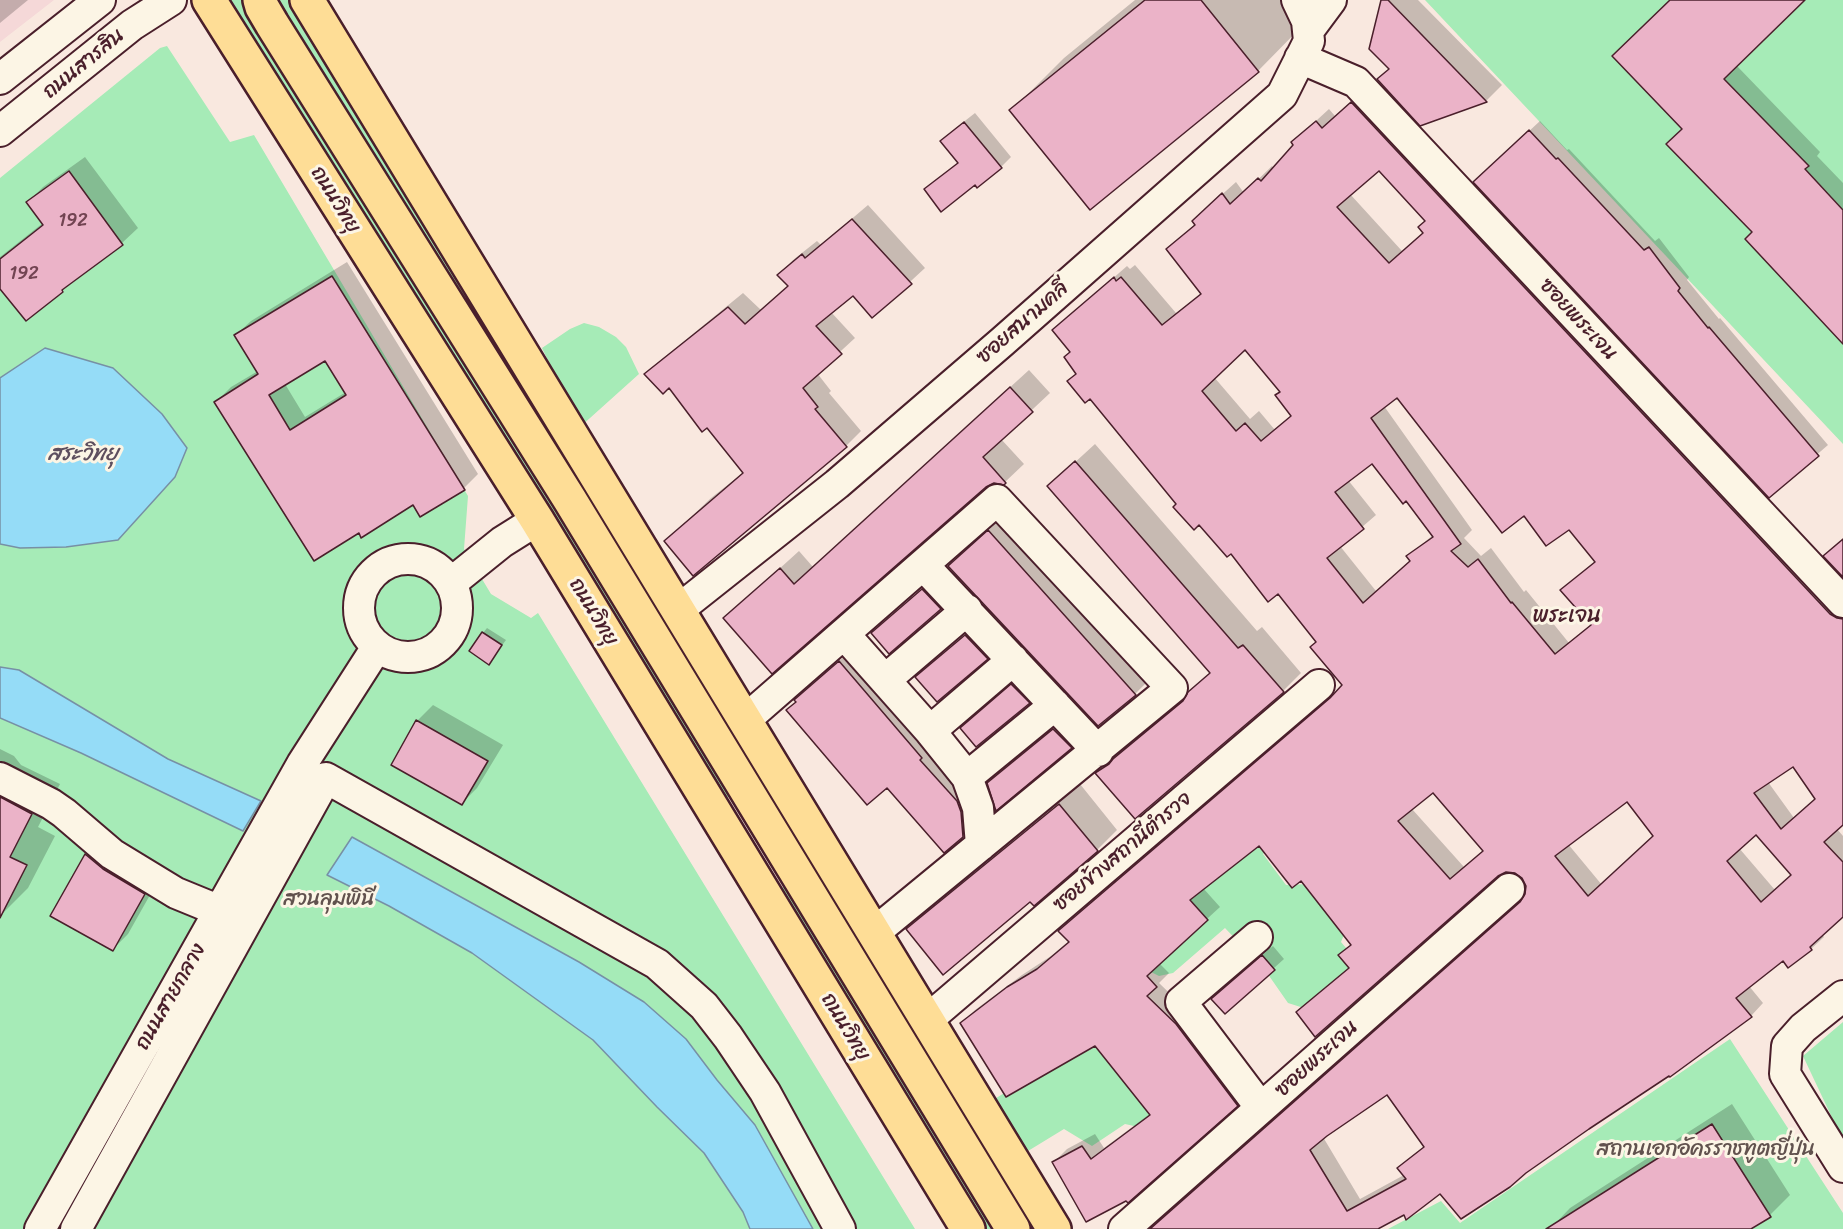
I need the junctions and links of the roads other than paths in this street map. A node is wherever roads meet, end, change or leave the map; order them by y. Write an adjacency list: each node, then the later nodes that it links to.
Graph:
1 (100, 0): 9 (street, ถนนสารสิน)
2 (171, 0): 10 (street, ถนนสารสิน)
3 (209, 0): 13 (main road, ถนนวิทยุ)
4 (261, 0): 12 (main road, ถนนวิทยุ)
5 (307, 0): 11 (main road)
6 (1331, 0): 8 (street, ซอยสนามคลี)
7 (1291, 1): 8 (street)
8 (1304, 44): 16 (street, ซอยพระเจน); 17 (street, ซอยสนามคลี)
9 (0, 79)
10 (0, 131)
11 (598, 480): 12 (main road); 17 (main road)
12 (570, 500): 32 (main road, ถนนวิทยุ)
13 (537, 520): 15 (street); 33 (main road, ถนนวิทยุ)
14 (923, 565): 18 (street); 19 (street); 27 (street)
15 (451, 583): 20 (street); 20 (street)
16 (1843, 602)
17 (678, 610): 25 (main road)
18 (967, 610): 21 (street); 22 (street)
19 (843, 634): 22 (street); 25 (street)
20 (376, 647): 28 (street, ถนนสายกลาง)
21 (1013, 660): 24 (street); 26 (street)
22 (885, 680): 26 (street)
23 (1319, 685): 40 (street, ซอยข้างสถานีตำรวจ)
24 (1055, 705): 27 (street); 29 (street)
25 (745, 720): 31 (main road)
26 (930, 731): 29 (street)
27 (1098, 751): 34 (street)
28 (314, 771): 36 (street, ถนนสายกลาง); 46 (street)
29 (967, 777): 34 (street)
30 (0, 778): 36 (street)
31 (795, 802): 32 (main road); 37 (main road)
32 (765, 821): 33 (main road); 48 (main road, ถนนวิทยุ)
33 (732, 841): 47 (main road, ถนนวิทยุ)
34 (981, 845): 37 (street)
35 (1509, 889): 42 (street, ซอยพระเจน)
36 (231, 920): 41 (street, ถนนสายกลาง)
37 (875, 932): 40 (main road)
38 (1257, 937): 42 (street)
39 (1843, 996): 43 (street)
40 (927, 1020): 49 (main road)
41 (160, 1046): 44 (street, ถนนสายกลาง); 45 (street, ถนนสายกลาง)
42 (1261, 1108): 50 (street, ซอยพระเจน)
43 (1843, 1167)
44 (40, 1229)
45 (76, 1229)
46 (840, 1229)
47 (968, 1229)
48 (1013, 1229)
49 (1054, 1229)
50 (1124, 1229)

